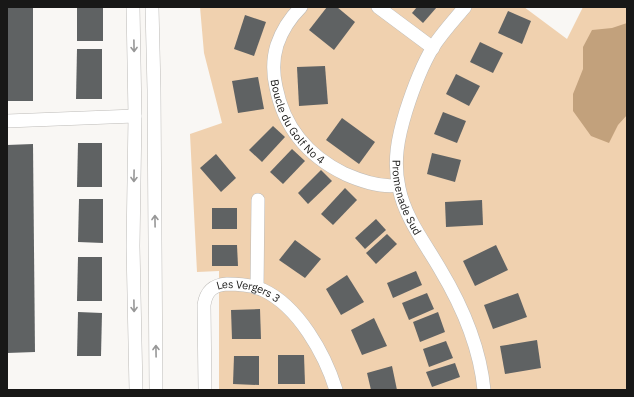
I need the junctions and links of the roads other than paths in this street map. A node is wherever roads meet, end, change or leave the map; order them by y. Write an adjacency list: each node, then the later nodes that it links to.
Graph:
1 (133, 7): 7 (street, one-way to 7)
2 (152, 7): 8 (street)
3 (301, 7): 11 (street, Boucle du Golf No 4)
4 (378, 7): 6 (street)
5 (465, 7): 6 (street, Promenade Sud)
6 (432, 48): 11 (street, Promenade Sud)
7 (134, 90): 8 (street); 9 (street)
8 (154, 90): 15 (street, one-way to 8)
9 (135, 116): 10 (street); 14 (street, one-way to 14)
10 (7, 122)
11 (398, 185): 18 (street, Promenade Sud)
12 (258, 200): 13 (street)
13 (257, 288): 16 (street, Les Vergers 3); 17 (street, Les Vergers 3)
14 (136, 390)
15 (156, 390)
16 (205, 390)
17 (336, 390)
18 (484, 390)

